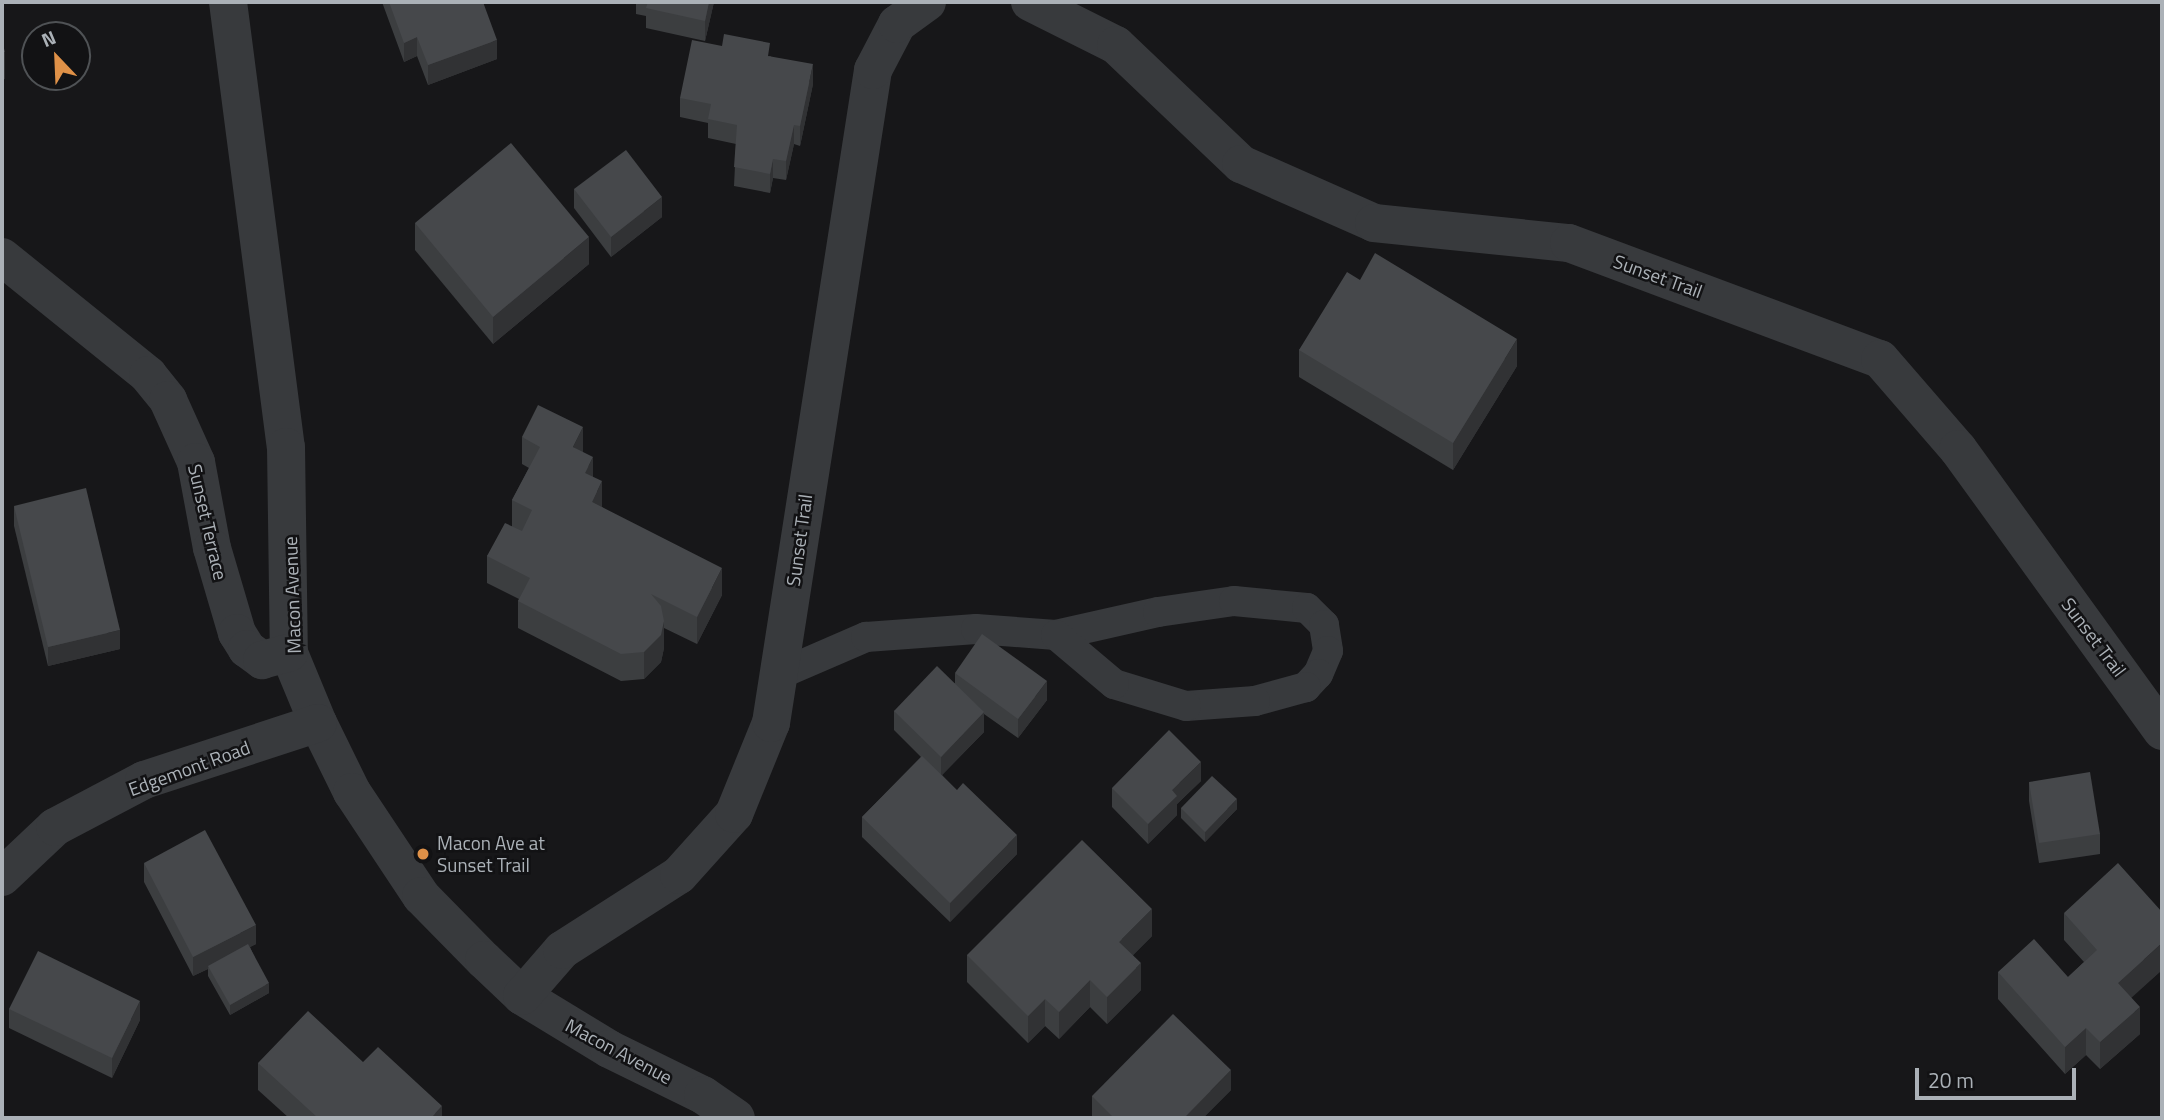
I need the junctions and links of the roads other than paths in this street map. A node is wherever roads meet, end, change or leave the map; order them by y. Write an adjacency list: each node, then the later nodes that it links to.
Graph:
1 (229, 2): 6 (street, Macon Avenue)
2 (927, 2): 7 (street, Sunset Trail)
3 (1030, 2): 9 (street, Sunset Trail)
4 (2, 257): 6 (street, Sunset Terrace)
5 (1056, 635): 5 (lane); 7 (lane)
6 (289, 653): 8 (street, Macon Avenue)
7 (778, 675): 11 (street, Sunset Trail)
8 (318, 723): 10 (street, Edgemont Road); 11 (street, Macon Avenue)
9 (2162, 731)
10 (2, 877)
11 (522, 996): 12 (street, Macon Avenue)
12 (736, 1118)

